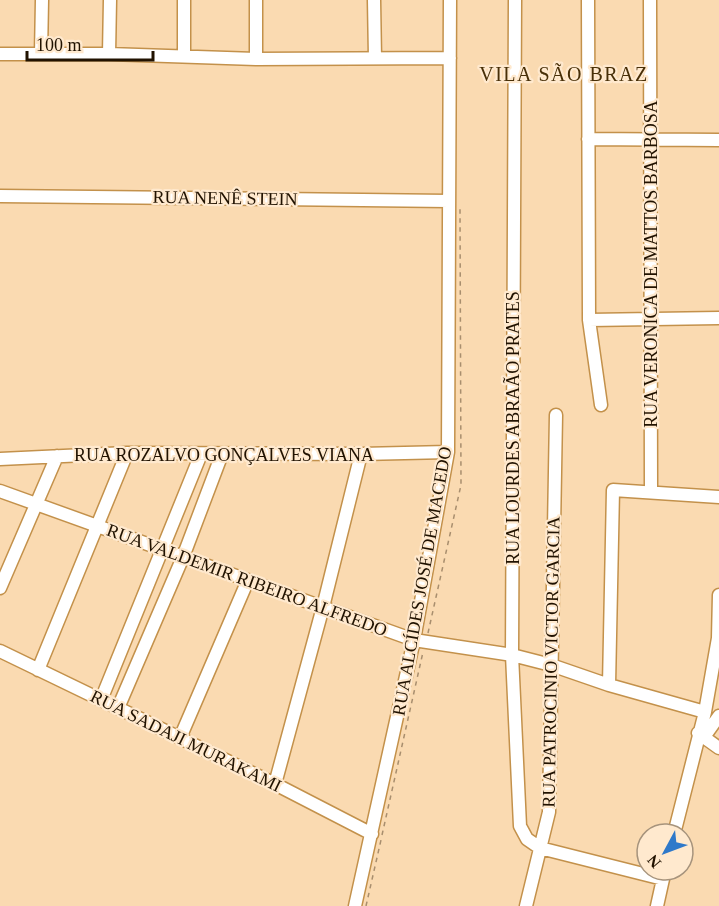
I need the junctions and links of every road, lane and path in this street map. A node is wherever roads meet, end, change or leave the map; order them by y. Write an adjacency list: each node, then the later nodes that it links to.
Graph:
1 (42, 0): 11 (street)
2 (110, 0): 12 (street)
3 (184, 0): 13 (street)
4 (256, 0): 16 (street)
5 (374, 0): 14 (street)
6 (450, 0): 15 (street, RUA ALCÍDES JOSÉ DE MACEDO)
7 (515, 0): 48 (street, RUA LOURDES ABRAÃO PRATES)
8 (588, 0): 17 (street)
9 (650, 0): 18 (street, RUA VERONICA DE MATTOS BARBOSA)
10 (0, 54): 11 (street)
11 (41, 54): 12 (street)
12 (109, 54): 13 (street)
13 (184, 56): 16 (street)
14 (375, 58): 15 (street); 16 (street)
15 (450, 58): 21 (street, RUA ALCÍDES JOSÉ DE MACEDO)
16 (256, 59)
17 (588, 139): 18 (street); 24 (street)
18 (651, 140): 19 (street); 23 (street, RUA VERONICA DE MATTOS BARBOSA)
19 (719, 140)
20 (0, 196): 21 (street, RUA NENÊ STEIN)
21 (449, 201): 27 (street, RUA ALCÍDES JOSÉ DE MACEDO)
22 (719, 318): 23 (street)
23 (651, 319): 24 (street); 35 (street, RUA VERONICA DE MATTOS BARBOSA)
24 (589, 320): 25 (street)
25 (601, 405)
26 (556, 415): 49 (street, RUA PATROCINIO VICTOR GARCIA)
27 (448, 452): 31 (street, RUA ROZALVO GONÇALVES VIANA); 46 (street, RUA ALCÍDES JOSÉ DE MACEDO)
28 (128, 453): 29 (street, RUA ROZALVO GONÇALVES VIANA); 32 (street, RUA ROZALVO GONÇALVES VIANA); 38 (street)
29 (201, 454): 30 (street, RUA ROZALVO GONÇALVES VIANA); 39 (street)
30 (222, 454): 31 (street, RUA ROZALVO GONÇALVES VIANA); 40 (street)
31 (361, 454): 44 (street)
32 (57, 456): 33 (street, RUA ROZALVO GONÇALVES VIANA); 37 (street)
33 (0, 459)
34 (0, 491): 37 (street, RUA VALDEMIR RIBEIRO ALFREDO)
35 (651, 492): 36 (street); 51 (street)
36 (719, 497)
37 (36, 504): 38 (street, RUA VALDEMIR RIBEIRO ALFREDO); 42 (street)
38 (96, 525): 39 (street, RUA VALDEMIR RIBEIRO ALFREDO); 50 (street)
39 (163, 549): 40 (street, RUA VALDEMIR RIBEIRO ALFREDO); 52 (street)
40 (183, 557): 41 (street, RUA VALDEMIR RIBEIRO ALFREDO); 53 (street)
41 (248, 580): 44 (street, RUA VALDEMIR RIBEIRO ALFREDO); 57 (street)
42 (0, 588)
43 (719, 595): 45 (street)
44 (323, 607): 46 (street, RUA VALDEMIR RIBEIRO ALFREDO); 59 (street)
45 (719, 637): 54 (street)
46 (414, 640): 48 (street, RUA VALDEMIR RIBEIRO ALFREDO); 61 (street, RUA ALCÍDES JOSÉ DE MACEDO)
47 (0, 651): 50 (street, RUA SADAJI MURAKAMI)
48 (512, 654): 49 (street, RUA VALDEMIR RIBEIRO ALFREDO); 62 (street, RUA LOURDES ABRAÃO PRATES)
49 (551, 665): 51 (street, RUA VALDEMIR RIBEIRO ALFREDO); 62 (street, RUA PATROCINIO VICTOR GARCIA)
50 (38, 670): 52 (street, RUA SADAJI MURAKAMI)
51 (609, 686): 54 (street, RUA VALDEMIR RIBEIRO ALFREDO)
52 (101, 700): 53 (street, RUA SADAJI MURAKAMI)
53 (118, 708): 57 (street, RUA SADAJI MURAKAMI)
54 (705, 712): 56 (street)
55 (719, 716): 56 (street)
56 (701, 735): 58 (street); 60 (street)
57 (180, 738): 59 (street, RUA SADAJI MURAKAMI)
58 (719, 748)
59 (275, 784): 61 (street, RUA SADAJI MURAKAMI)
60 (677, 822)
61 (372, 834): 65 (street, RUA ALCÍDES JOSÉ DE MACEDO)
62 (540, 848): 63 (street); 66 (street, RUA PATROCINIO VICTOR GARCIA)
63 (635, 869)
64 (662, 882): 67 (street)
65 (355, 906)
66 (526, 906)
67 (657, 906)

